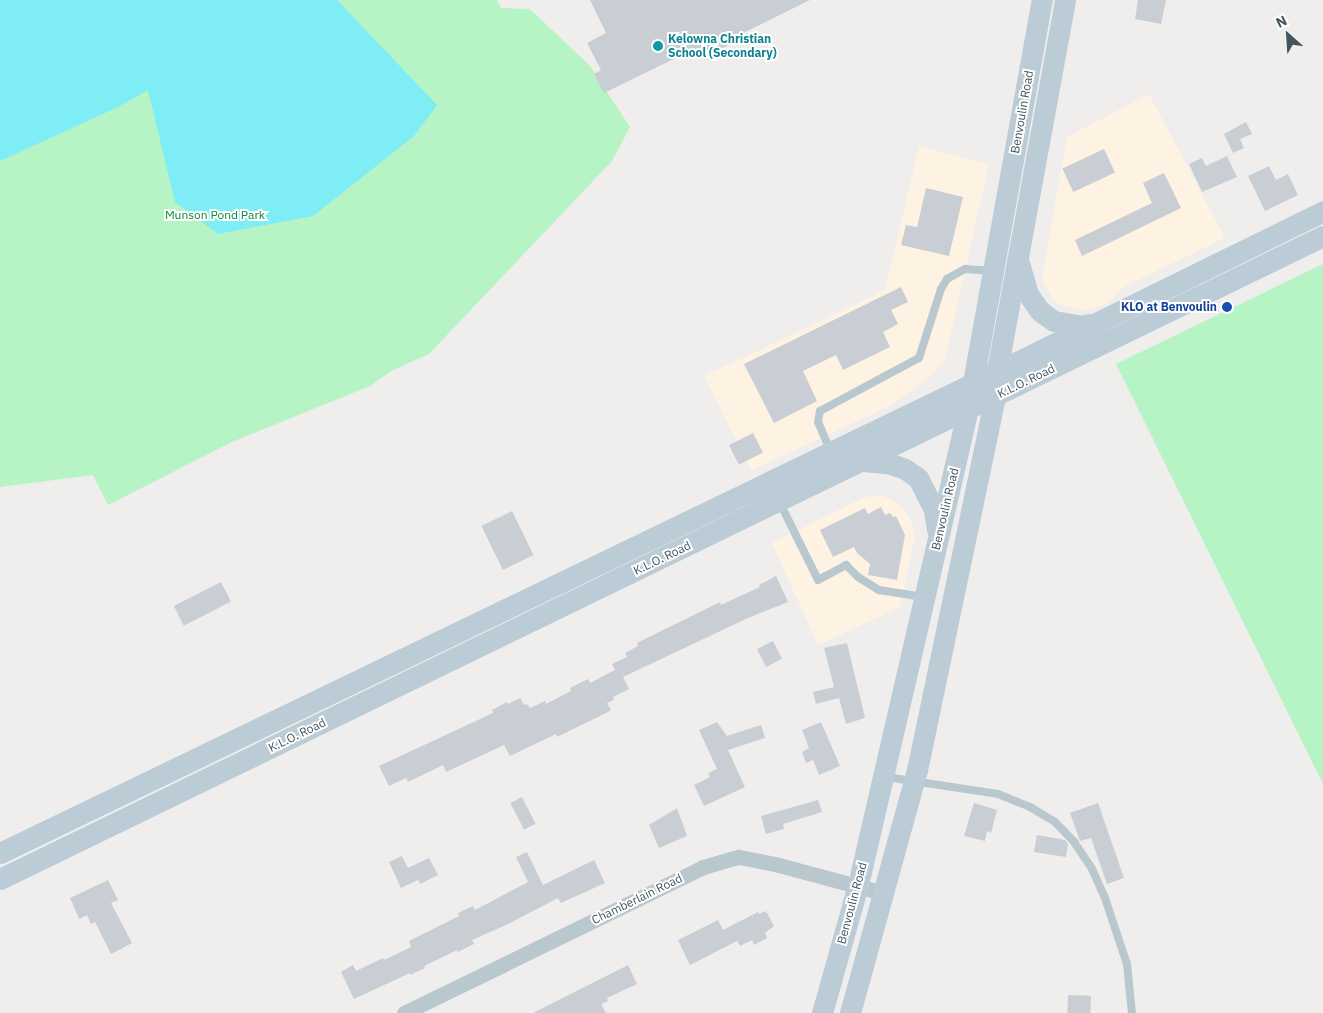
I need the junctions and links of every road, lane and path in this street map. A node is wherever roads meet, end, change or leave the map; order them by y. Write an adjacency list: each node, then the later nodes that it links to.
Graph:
1 (1042, 0): 6 (main road, Benvoulin Road)
2 (1065, 0): 5 (main road, Benvoulin Road)
3 (1323, 211): 7 (main road, K.L.O. Road)
4 (1323, 236): 10 (main road, K.L.O. Road)
5 (1018, 259): 7 (main road); 8 (main road, Benvoulin Road)
6 (993, 271): 9 (main road, Benvoulin Road); 12 (lane)
7 (1098, 322): 8 (main road, K.L.O. Road)
8 (997, 372): 9 (main road, K.L.O. Road); 10 (main road, Benvoulin Road)
9 (972, 384): 11 (main road, Benvoulin Road); 12 (main road, K.L.O. Road)
10 (995, 397): 11 (main road, K.L.O. Road); 18 (main road, Benvoulin Road)
11 (968, 410): 13 (main road, K.L.O. Road); 15 (main road, Benvoulin Road)
12 (831, 452): 19 (main road, K.L.O. Road)
13 (863, 461): 14 (main road, K.L.O. Road); 15 (main road)
14 (779, 501): 16 (lane); 20 (main road, K.L.O. Road)
15 (938, 538): 16 (main road, Benvoulin Road)
16 (924, 598): 17 (main road, Benvoulin Road)
17 (883, 777): 18 (lane); 21 (main road, Benvoulin Road)
18 (914, 780): 22 (main road, Benvoulin Road); 26 (lane)
19 (0, 853)
20 (0, 879)
21 (858, 885): 22 (street, Chamberlain Road); 23 (street, Chamberlain Road); 24 (main road, Benvoulin Road)
22 (883, 893): 25 (main road, Benvoulin Road)
23 (404, 1013)
24 (822, 1013)
25 (850, 1013)
26 (1132, 1013)

